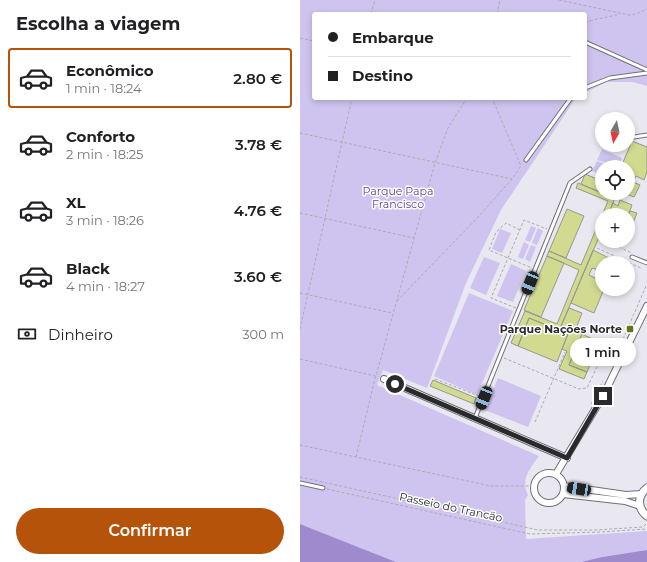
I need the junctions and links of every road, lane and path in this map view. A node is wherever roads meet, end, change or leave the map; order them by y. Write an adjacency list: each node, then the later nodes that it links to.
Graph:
1 (375, 0): 5 (path)
2 (500, 0): 6 (path)
3 (559, 0): 7 (path)
4 (647, 9): 7 (path)
5 (372, 12)
6 (497, 12)
7 (620, 14): 8 (path)
8 (587, 22)
9 (300, 38): 10 (path)
10 (312, 41)
11 (587, 43): 12 (lane)
12 (647, 70)
13 (647, 73): 14 (lane)
14 (587, 87)
15 (352, 100): 22 (path)
16 (466, 100): 24 (path)
17 (493, 100): 26 (path)
18 (570, 100): 23 (lane)
19 (300, 133): 22 (path)
20 (647, 135): 21 (lane)
21 (635, 137)
22 (342, 143): 24 (path); 28 (path)
23 (526, 160)
24 (435, 163): 26 (path); 31 (path)
25 (590, 169): 30 (lane)
26 (512, 179): 42 (path)
27 (300, 213): 28 (path)
28 (325, 218): 31 (path); 41 (path)
29 (520, 230): 30 (path); 35 (path); 35 (path)
30 (551, 230): 38 (lane)
31 (414, 238): 42 (path)
32 (597, 248): 37 (path)
33 (618, 248): 34 (path)
34 (632, 255): 36 (lane)
35 (508, 258): 38 (path); 44 (path)
36 (647, 263)
37 (641, 268)
38 (536, 270): 44 (lane)
39 (647, 284): 49 (path)
40 (300, 293): 41 (path)
41 (308, 295): 45 (path); 46 (path)
42 (396, 302): 45 (path)
43 (647, 306): 63 (street)
44 (520, 310): 50 (lane)
45 (393, 313): 52 (path)
46 (300, 329)
47 (611, 337): 54 (path)
48 (565, 352): 54 (path)
49 (616, 354)
50 (500, 356): 54 (path); 57 (lane)
51 (300, 360): 52 (path)
52 (376, 376): 62 (path)
53 (436, 379): 57 (path)
54 (553, 379): 60 (path)
55 (384, 380): 59 (street)
56 (604, 380): 58 (path)
57 (484, 398): 59 (lane)
58 (591, 404)
59 (475, 418): 63 (street)
60 (534, 422)
61 (300, 445): 62 (path)
62 (356, 457): 67 (path)
63 (567, 458): 64 (street)
64 (556, 474): 67 (street); 68 (street)
65 (300, 477): 75 (path)
66 (300, 483): 69 (lane)
67 (533, 486): 71 (street)
68 (564, 486): 71 (street); 72 (street)
69 (323, 488): 76 (path, Passeio do Trancão)
70 (647, 488): 72 (street)
71 (563, 494): 73 (street)
72 (641, 494): 73 (street)
73 (640, 506): 74 (street)
74 (647, 516)
75 (647, 522)
76 (647, 529)

